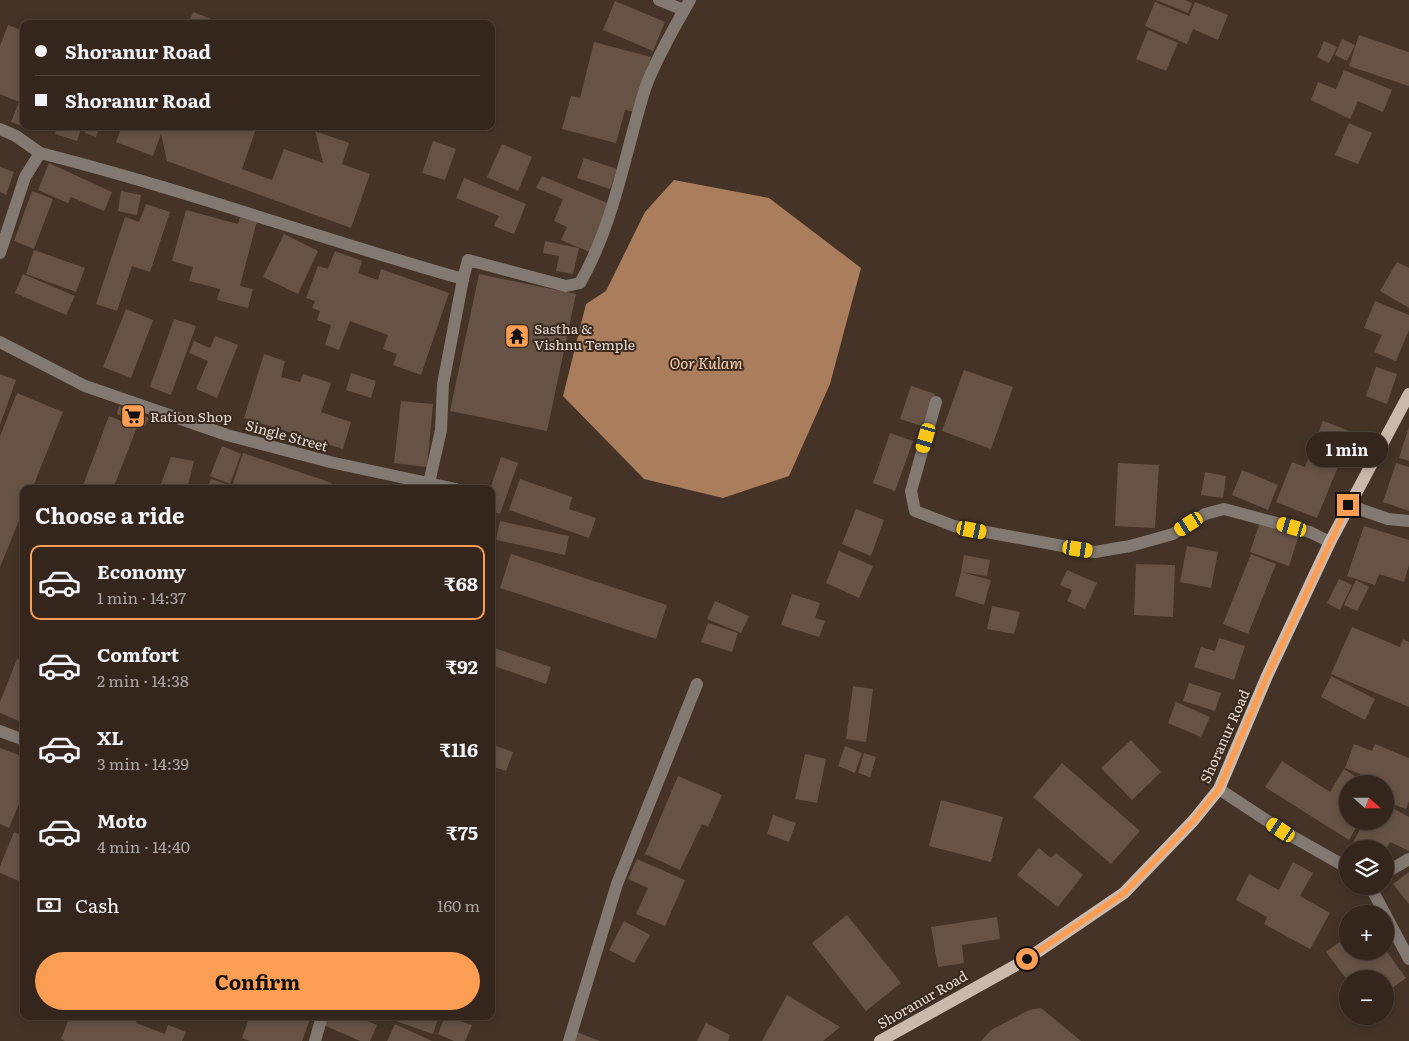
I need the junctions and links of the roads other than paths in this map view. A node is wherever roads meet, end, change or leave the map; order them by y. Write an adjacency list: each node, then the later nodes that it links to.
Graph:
1 (659, 0): 2 (street)
2 (687, 5): 6 (street)
3 (0, 129): 4 (street)
4 (40, 153): 5 (street); 6 (street)
5 (0, 253)
6 (463, 279): 10 (street)
7 (0, 342): 10 (street, Single Street)
8 (1409, 394): 12 (main road, Shoranur Road)
9 (936, 402): 14 (street)
10 (429, 483): 11 (street, Single Street)
11 (438, 485)
12 (1348, 505): 13 (street); 14 (main road, Shoranur Road)
13 (1409, 521)
14 (1330, 542): 18 (main road, Shoranur Road)
15 (697, 684): 26 (street)
16 (0, 731): 17 (street)
17 (20, 738)
18 (1219, 789): 20 (street); 27 (main road, Shoranur Road)
19 (1409, 859): 21 (street)
20 (1339, 863)
21 (1394, 868)
22 (1394, 931): 23 (street)
23 (1409, 959)
24 (321, 1020): 25 (street)
25 (315, 1041)
26 (569, 1041)
27 (880, 1041)

